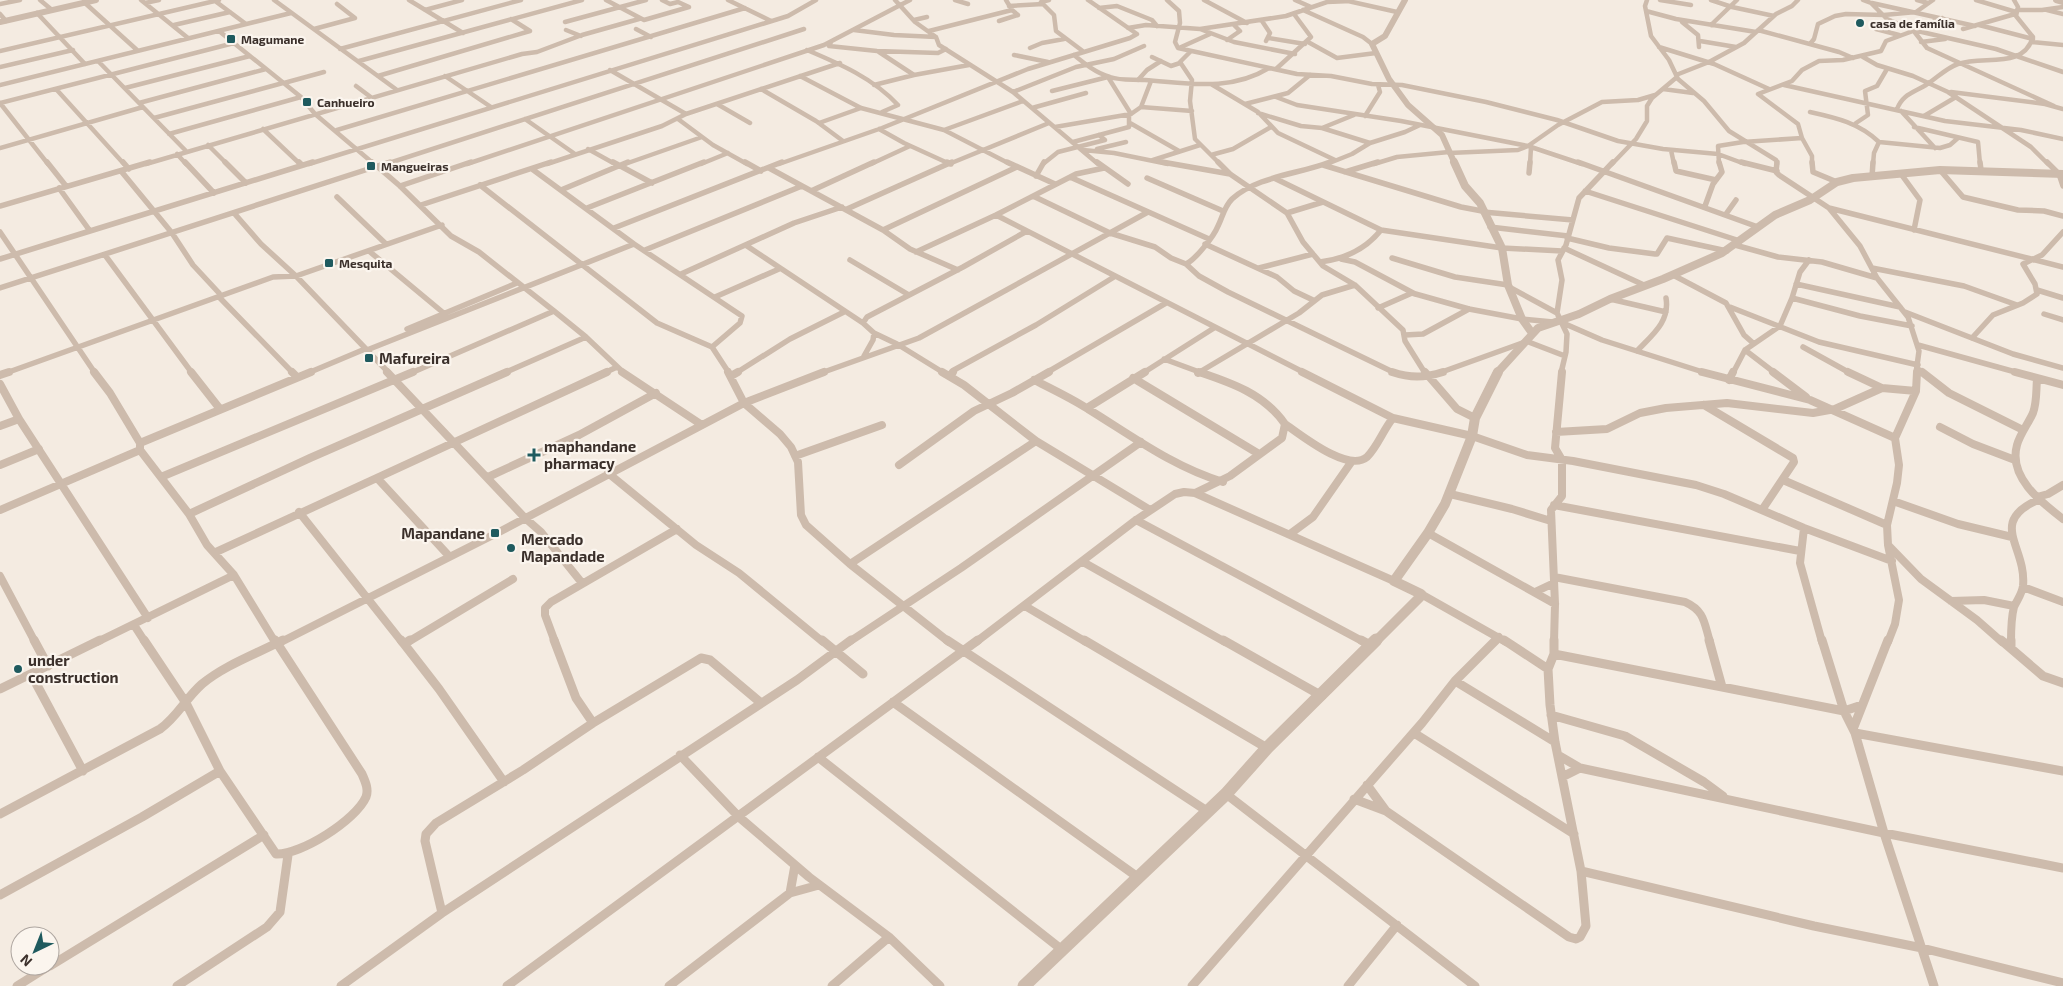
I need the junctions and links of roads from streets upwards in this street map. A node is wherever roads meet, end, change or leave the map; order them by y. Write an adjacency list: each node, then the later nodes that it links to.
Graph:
1 (20, 0): 44 (street)
2 (40, 0): 55 (street)
3 (96, 0): 42 (street)
4 (159, 0): 38 (street)
5 (217, 0): 59 (street); 68 (street)
6 (276, 0): 64 (street)
7 (409, 0): 56 (street)
8 (462, 0): 56 (street)
9 (521, 0): 77 (street)
10 (582, 0): 75 (street)
11 (606, 0): 50 (street)
12 (646, 0): 50 (street)
13 (662, 0): 76 (street)
14 (728, 0): 52 (street)
15 (816, 0): 80 (street)
16 (895, 0): 46 (street)
17 (910, 0): 46 (street)
18 (955, 0): 47 (street)
19 (1006, 0): 53 (street)
20 (1049, 0): 39 (street)
21 (1088, 0): 54 (street)
22 (1167, 0): 95 (street)
23 (1204, 0): 86 (street)
24 (1295, 0): 49 (street)
25 (1345, 0): 40 (street)
26 (1405, 0): 60 (street)
27 (1660, 0): 48 (street)
28 (1710, 0): 51 (street)
29 (1737, 0): 51 (street)
30 (1798, 0): 72 (street)
31 (1863, 0): 43 (street)
32 (1881, 0): 43 (street)
33 (1918, 0): 37 (street)
34 (1976, 0): 62 (street)
35 (2014, 0): 62 (street)
36 (1645, 1): 65 (street)
37 (1931, 1): 61 (street)
38 (143, 2): 68 (street)
39 (1041, 2): 53 (street); 118 (street)
40 (1351, 2): 49 (street); 60 (street)
41 (2062, 2): 58 (street)
42 (85, 3): 55 (street); 88 (street)
43 (1871, 3): 61 (street); 71 (street)
44 (0, 4)
45 (337, 4): 96 (street)
46 (900, 4): 78 (street); 103 (street)
47 (968, 4)
48 (1691, 5)
49 (1311, 6): 57 (street)
50 (619, 7): 76 (street); 84 (street)
51 (1732, 7): 72 (street); 90 (street)
52 (745, 8): 80 (street); 113 (street)
53 (1010, 8): 81 (street); 105 (street)
54 (1099, 8): 92 (street); 94 (street)
55 (52, 10): 63 (street)
56 (425, 10): 77 (street)
57 (1303, 10): 69 (street); 127 (street)
58 (2047, 10): 62 (street); 70 (street)
59 (230, 12): 87 (street); 91 (street)
60 (1397, 12): 127 (street)
61 (1916, 12): 66 (street); 74 (street)
62 (2016, 12): 93 (street); 121 (street)
63 (37, 13): 79 (street); 112 (street)
64 (291, 13): 87 (street); 96 (street)
65 (1646, 13): 85 (street); 129 (street)
66 (1902, 13): 71 (street); 83 (street)
67 (0, 14): 79 (street)
68 (159, 14): 88 (street); 91 (street)
69 (1294, 14): 82 (street); 125 (street)
70 (2063, 14)
71 (1884, 15): 107 (street); 128 (street)
72 (1774, 16): 106 (street)
73 (927, 18): 78 (street)
74 (1942, 18): 83 (street); 93 (street)
75 (511, 19): 108 (street); 176 (street)
76 (639, 19): 111 (street)
77 (444, 20): 108 (street); 132 (street)
78 (914, 20): 105 (street)
79 (3, 21)
80 (771, 21): 171 (street)
81 (999, 21)
82 (1262, 21): 86 (street); 116 (street)
83 (1931, 21): 107 (street)
84 (565, 22)
85 (1687, 22): 90 (street); 135 (street)
86 (1247, 23): 89 (street)
87 (246, 24): 104 (street)
88 (110, 25): 112 (street); 139 (street)
89 (1234, 25): 99 (street); 120 (street)
90 (1711, 25): 106 (street)
91 (174, 26): 115 (street)
92 (1157, 26): 94 (street); 95 (street)
93 (1977, 26): 101 (street); 121 (street)
94 (1128, 28): 119 (street)
95 (1178, 28): 99 (street); 134 (street)
96 (314, 29): 132 (street)
97 (636, 29): 113 (street)
98 (804, 29): 187 (street)
99 (1200, 29): 109 (street)
100 (1876, 29): 110 (street)
101 (1963, 29)
102 (566, 30): 111 (street)
103 (854, 30): 114 (street); 123 (street)
104 (219, 31): 115 (street); 126 (street)
105 (928, 31): 114 (street)
106 (1757, 31): 128 (street); 135 (street)
107 (1913, 31): 110 (street); 117 (street); 124 (street)
108 (463, 33): 156 (street)
109 (1210, 34): 120 (street); 134 (street)
110 (1901, 35): 153 (street)
111 (581, 36): 177 (street)
112 (60, 37): 136 (street); 138 (street)
113 (651, 37): 202 (street)
114 (936, 37): 137 (street)
115 (188, 38): 139 (street)
116 (1269, 38): 125 (street); 130 (street)
117 (1947, 38): 124 (street); 151 (street)
118 (1064, 39): 133 (street); 144 (street)
119 (1126, 39): 144 (street); 163 (street)
120 (1227, 40): 130 (street)
121 (2032, 41): 131 (street); 151 (street)
122 (0, 42): 136 (street)
123 (831, 42): 140 (street); 142 (street)
124 (1921, 42): 164 (street)
125 (1306, 43): 145 (street); 146 (street)
126 (234, 44): 150 (street); 174 (street)
127 (1372, 44): 145 (street)
128 (1810, 44): 154 (street)
129 (1656, 45): 158 (street); 180 (street)
130 (1261, 46): 146 (street)
131 (2063, 46)
132 (340, 48): 156 (street)
133 (1030, 48)
134 (1178, 48): 143 (street); 149 (street)
135 (1736, 48): 158 (street)
136 (6, 49): 141 (street)
137 (946, 49): 142 (street); 165 (street)
138 (73, 50): 162 (street); 166 (street)
139 (137, 50): 155 (street)
140 (808, 50): 159 (street); 213 (street)
141 (0, 51)
142 (877, 51): 175 (street)
143 (1191, 51): 149 (street); 167 (street)
144 (1084, 52): 148 (street)
145 (1376, 53): 190 (street)
146 (1295, 54): 169 (street)
147 (1014, 55): 160 (street)
148 (1074, 55): 160 (street); 163 (street)
149 (1185, 55): 161 (street)
150 (250, 56): 168 (street); 197 (street)
151 (2019, 56): 164 (street); 173 (street)
152 (1152, 57): 157 (street)
153 (1863, 57): 154 (street); 170 (street)
154 (1853, 58): 194 (street)
155 (98, 61): 162 (street); 174 (street)
156 (359, 61): 176 (street)
157 (1161, 61): 161 (street); 182 (street)
158 (1709, 62): 180 (street); 200 (street)
159 (840, 63): 178 (street); 192 (street)
160 (1050, 63): 184 (street)
161 (1180, 63): 188 (street)
162 (85, 64): 191 (street)
163 (1087, 64): 181 (street); 204 (street)
164 (1959, 64): 186 (street); 221 (street)
165 (969, 65): 175 (street); 184 (street)
166 (0, 67)
167 (1269, 68): 169 (street); 189 (street)
168 (266, 69): 185 (street); 217 (street)
169 (1276, 69): 179 (street)
170 (1887, 69): 186 (street); 215 (street)
171 (610, 70): 187 (street); 220 (street)
172 (324, 72): 185 (street)
173 (2063, 72)
174 (111, 74): 196 (street); 197 (street)
175 (914, 74): 192 (street)
176 (378, 76): 201 (street)
177 (445, 76): 201 (street); 202 (street)
178 (800, 76): 198 (street); 224 (street)
179 (1310, 76): 193 (street); 210 (street)
180 (1677, 76): 199 (street); 207 (street)
181 (1108, 77): 182 (street); 203 (street); 234 (street)
182 (1138, 80): 183 (street)
183 (1151, 81): 188 (street); 222 (street)
184 (994, 82): 204 (street); 242 (street)
185 (284, 83): 209 (street); 239 (street)
186 (1929, 83): 205 (street); 227 (street)
187 (634, 84): 213 (street); 240 (street)
188 (1193, 84): 189 (street); 228 (street)
189 (1211, 84): 219 (street)
190 (1394, 84): 193 (street); 235 (street); 245 (street)
191 (0, 85)
192 (874, 85): 229 (street)
193 (1378, 85): 237 (street)
194 (1784, 85): 200 (street); 215 (street)
195 (356, 86): 212 (street)
196 (56, 88): 216 (street); 250 (street)
197 (124, 88): 217 (street)
198 (761, 89): 218 (street); 246 (street)
199 (1663, 89): 207 (street); 208 (street)
200 (1769, 89): 266 (street)
201 (397, 90): 212 (street)
202 (469, 91): 220 (street); 260 (street)
203 (1052, 91)
204 (1013, 92): 214 (street)
205 (1948, 92): 211 (street); 221 (street)
206 (1086, 93): 225 (street)
207 (1695, 94): 273 (street)
208 (1655, 95): 245 (street); 276 (street)
209 (301, 97): 232 (street); 262 (street)
210 (1276, 97): 219 (street); 236 (street)
211 (1956, 97): 238 (street); 256 (street)
212 (372, 98): 232 (street)
213 (660, 100): 233 (street); 264 (street)
214 (1024, 101): 225 (street); 261 (street)
215 (1865, 102): 227 (street); 249 (street)
216 (0, 103): 269 (street)
217 (139, 103): 223 (street)
218 (717, 104): 233 (street); 243 (street)
219 (1245, 104): 230 (street)
220 (491, 106): 282 (street)
221 (2054, 106): 226 (street)
222 (1141, 107): 228 (street); 234 (street)
223 (143, 108): 239 (street); 250 (street)
224 (861, 108): 229 (street); 246 (street)
225 (1032, 108): 247 (street)
226 (2063, 109)
227 (1899, 110): 238 (street); 253 (street)
228 (1192, 111): 278 (street)
229 (882, 112): 242 (street)
230 (1258, 112): 254 (street); 255 (street)
231 (1810, 112): 249 (street)
232 (315, 114): 257 (street); 260 (street)
233 (686, 114): 241 (street)
234 (1130, 114): 248 (street); 252 (street)
235 (1418, 114): 244 (street); 251 (street)
236 (1354, 115): 237 (street); 255 (street)
237 (1365, 116): 251 (street)
238 (1924, 116): 256 (street)
239 (154, 118): 262 (street)
240 (525, 119): 264 (street); 303 (street)
241 (678, 119): 265 (street); 284 (street)
242 (904, 119): 258 (street); 261 (street)
243 (750, 122)
244 (1427, 122): 251 (street); 259 (street)
245 (1562, 122): 276 (street); 280 (street)
246 (819, 123): 270 (street)
247 (1049, 123): 252 (street); 286 (street)
248 (1130, 123): 263 (street); 288 (street)
249 (1856, 123): 274 (street)
250 (88, 124): 269 (street); 307 (street)
251 (1417, 124): 259 (street); 275 (street)
252 (1055, 127): 271 (street)
253 (1914, 127): 267 (street); 283 (street)
254 (1271, 128): 296 (street); 298 (street)
255 (1322, 128): 275 (street)
256 (2001, 128): 268 (street); 319 (street)
257 (263, 129): 277 (street); 300 (street)
258 (879, 129): 270 (street); 279 (street)
259 (1437, 129): 280 (street); 292 (street)
260 (337, 130): 282 (street)
261 (944, 130): 286 (street)
262 (169, 134): 290 (street)
263 (1099, 135): 271 (street); 285 (street)
264 (550, 136): 294 (street); 333 (street)
265 (702, 137): 291 (street); 302 (street)
266 (1802, 138): 273 (street); 328 (street)
267 (1958, 138): 283 (street); 310 (street)
268 (2063, 139)
269 (30, 140): 281 (street); 332 (street)
270 (843, 141): 305 (street)
271 (1072, 142): 285 (street)
272 (1126, 142): 287 (street)
273 (1743, 142): 295 (street); 314 (street)
274 (1878, 142): 283 (street); 322 (street)
275 (1370, 143): 298 (street)
276 (1631, 144): 289 (street); 313 (street)
277 (208, 145): 290 (street); 326 (street)
278 (1200, 145): 288 (street); 296 (street)
279 (910, 146): 299 (street); 339 (street)
280 (1530, 147): 292 (street); 313 (street); 316 (street)
281 (0, 148)
282 (357, 148): 300 (street); 303 (street)
283 (1935, 148)
284 (588, 149): 294 (street); 302 (street)
285 (1081, 149): 287 (street); 306 (street); 320 (street)
286 (980, 150): 299 (street); 304 (street)
287 (1095, 150): 297 (street)
288 (1179, 150): 297 (street)
289 (1671, 150): 295 (street); 325 (street)
290 (186, 151): 293 (street)
291 (728, 153): 312 (street); 327 (street)
292 (1449, 153): 315 (street); 356 (street)
293 (177, 154): 307 (street); 341 (street)
294 (575, 154): 308 (street)
295 (1718, 154): 314 (street); 325 (street)
296 (1211, 155): 317 (street)
297 (1152, 160): 317 (street)
298 (1335, 160): 301 (street)
299 (951, 164): 351 (street)
300 (302, 165): 326 (street)
301 (1323, 165): 315 (street); 324 (street)
302 (622, 166): 327 (street); 338 (street)
303 (378, 167): 333 (street); 357 (street)
304 (1016, 167): 320 (street); 367 (street)
305 (769, 168): 312 (street); 334 (street)
306 (1104, 168): 321 (street); 330 (street)
307 (129, 169): 311 (street)
308 (532, 169): 331 (street); 338 (street)
309 (1940, 170): 310 (street); 318 (street); 361 (street)
310 (1981, 170): 319 (street)
311 (121, 171): 332 (street); 353 (street)
312 (761, 171): 366 (street)
313 (1604, 171): 340 (street); 349 (street)
314 (1777, 171): 344 (street)
315 (1345, 172): 356 (street)
316 (1529, 173)
317 (1230, 174): 337 (street)
318 (1901, 174): 322 (street); 369 (street)
319 (2061, 174): 335 (street)
320 (1036, 176): 329 (street)
321 (1070, 177): 329 (street); 355 (street)
322 (1872, 177): 328 (street)
323 (1147, 178): 354 (street)
324 (1274, 178): 337 (street); 346 (street)
325 (1716, 180): 349 (street)
326 (246, 182): 341 (street)
327 (652, 182): 350 (street)
328 (1837, 182): 344 (street)
329 (1055, 184): 342 (street)
330 (1128, 184)
331 (480, 185): 347 (street); 399 (street)
332 (66, 186): 336 (street)
333 (400, 186): 347 (street)
334 (802, 186): 339 (street); 384 (street)
335 (2063, 186)
336 (59, 188): 348 (street); 370 (street)
337 (1250, 188): 354 (street); 358 (street)
338 (562, 190): 350 (street)
339 (811, 191): 351 (street)
340 (1585, 191): 362 (street); 378 (street)
341 (214, 193): 353 (street)
342 (1033, 196): 360 (street); 374 (street)
343 (337, 197): 379 (street)
344 (1814, 197): 352 (street); 365 (street)
345 (1736, 200): 359 (street)
346 (1324, 202): 358 (street); 368 (street)
347 (421, 205): 363 (street)
348 (0, 206)
349 (1705, 206): 359 (street)
350 (587, 208): 366 (street)
351 (844, 208): 367 (street); 381 (street)
352 (1829, 208): 369 (street); 403 (street)
353 (156, 211): 370 (street); 373 (street)
354 (1223, 211): 377 (street)
355 (1148, 212): 374 (street); 377 (street)
356 (1483, 212): 362 (street); 364 (street)
357 (234, 213): 373 (street); 408 (street)
358 (1287, 213): 391 (street)
359 (1726, 214): 365 (street)
360 (996, 215): 371 (street); 387 (street)
361 (2063, 216)
362 (1573, 220): 376 (street)
363 (442, 225): 379 (street); 413 (street)
364 (1490, 227): 376 (street); 382 (street)
365 (1758, 227): 378 (street)
366 (614, 228): 380 (street)
367 (883, 230): 387 (street)
368 (1381, 230): 382 (street); 394 (street)
369 (1914, 230): 397 (street)
370 (90, 231): 388 (street)
371 (1027, 231): 390 (street); 405 (street)
372 (0, 232): 388 (street)
373 (172, 233): 389 (street); 422 (street)
374 (1110, 233): 390 (street); 400 (street)
375 (2062, 234): 397 (street)
376 (1567, 237): 383 (street); 386 (street)
377 (1207, 241): 400 (street); 402 (street)
378 (1737, 243): 386 (street); 396 (street)
379 (386, 244): 385 (street)
380 (634, 244): 384 (street); 399 (street)
381 (747, 246): 404 (street); 406 (street)
382 (1502, 248): 383 (street); 415 (street)
383 (1563, 249): 416 (street); 442 (street)
384 (645, 250): 406 (street)
385 (369, 251): 408 (street); 438 (street)
386 (1727, 251): 407 (street)
387 (916, 252): 405 (street)
388 (16, 254): 393 (street); 410 (street)
389 (105, 254): 410 (street); 444 (street)
390 (1071, 254): 409 (street); 456 (street)
391 (1313, 254): 398 (street); 402 (street)
392 (1392, 258): 415 (street)
393 (0, 259)
394 (1340, 259): 398 (street); 419 (street)
395 (850, 260): 420 (street)
396 (1809, 260): 411 (street); 412 (street)
397 (2032, 260): 401 (street); 418 (street)
398 (1320, 262): 414 (street)
399 (583, 264): 413 (street); 459 (street)
400 (1186, 264): 441 (street)
401 (2063, 267)
402 (1259, 268): 427 (street)
403 (1872, 268): 411 (street); 429 (street)
404 (779, 269): 421 (street); 435 (street)
405 (958, 270): 420 (street)
406 (681, 274): 421 (street)
407 (1673, 275): 416 (street); 430 (street)
408 (296, 276): 422 (street); 462 (street)
409 (1114, 277): 428 (street); 471 (street)
410 (32, 278): 417 (street); 461 (street)
411 (1877, 278): 433 (street)
412 (1796, 284): 424 (street); 433 (street)
413 (520, 285): 434 (street); 438 (street)
414 (1355, 285): 427 (street); 431 (street)
415 (1509, 286): 439 (street); 442 (street)
416 (1646, 286): 426 (street)
417 (0, 288)
418 (2037, 290): 425 (street); 429 (street)
419 (1415, 294): 431 (street); 432 (street)
420 (909, 295): 440 (street)
421 (715, 296): 459 (street)
422 (220, 298): 444 (street); 476 (street)
423 (1666, 298): 436 (street)
424 (1792, 298): 446 (street); 447 (street)
425 (2063, 298)
426 (1610, 299): 436 (street); 442 (street)
427 (1313, 300): 441 (street)
428 (1166, 303): 448 (street); 480 (street)
429 (2017, 304): 453 (street)
430 (1730, 307): 447 (street); 455 (street)
431 (1378, 308): 451 (street)
432 (1468, 309): 439 (street); 451 (street)
433 (1901, 309): 445 (street); 446 (street)
434 (554, 311): 452 (street); 479 (street)
435 (844, 312): 440 (street); 474 (street)
436 (1666, 312): 464 (street)
437 (2044, 314): 443 (street)
438 (446, 315): 462 (street)
439 (1522, 319): 442 (street); 450 (street)
440 (865, 320): 449 (street)
441 (1287, 320): 457 (street); 475 (street)
442 (1558, 320): 450 (street); 464 (street); 466 (street)
443 (2063, 320)
444 (153, 321): 461 (street); 494 (street)
445 (1927, 321): 446 (street); 453 (street)
446 (1911, 323): 458 (street)
447 (1780, 326): 455 (street); 468 (street)
448 (1214, 328): 457 (street); 467 (street)
449 (874, 333): 456 (street); 465 (street)
450 (1532, 333): 454 (street)
451 (1405, 334): 475 (street)
452 (586, 337): 469 (street); 495 (street)
453 (1972, 338): 470 (street)
454 (1526, 342): 466 (street); 475 (street); 498 (street)
455 (1753, 343): 463 (street)
456 (898, 344): 465 (street); 471 (street)
457 (1248, 344): 472 (street); 497 (street)
458 (1918, 345): 468 (street); 478 (street)
459 (712, 347): 474 (street)
460 (1803, 347): 484 (street)
461 (77, 348): 473 (street); 512 (street)
462 (365, 349): 476 (street); 479 (street)
463 (1746, 350): 481 (street); 489 (street)
464 (1637, 351): 481 (street)
465 (864, 356): 490 (street)
466 (1566, 356): 506 (street)
467 (1164, 359): 472 (street); 477 (street)
468 (1918, 366): 485 (street); 505 (street)
469 (617, 367): 486 (street); 509 (street)
470 (2063, 368)
471 (952, 373): 487 (street)
472 (1198, 373): 500 (street)
473 (0, 375)
474 (731, 376): 490 (street)
475 (1428, 376): 498 (street)
476 (297, 377): 494 (street)
477 (1132, 378): 493 (street); 514 (street)
478 (2037, 379): 482 (street); 505 (street)
479 (394, 380): 495 (street); 524 (street)
480 (1034, 380): 488 (street); 493 (street)
481 (1729, 380): 489 (street)
482 (2063, 385)
483 (1, 387): 499 (street)
484 (1882, 388): 485 (street); 496 (street)
485 (1916, 391): 508 (street)
486 (656, 394): 501 (street); 522 (street)
487 (976, 396): 488 (street); 491 (street)
488 (997, 400): 491 (street)
489 (1810, 400): 496 (street)
490 (744, 403): 501 (street); 515 (street)
491 (987, 405): 510 (street); 520 (street)
492 (1704, 405): 496 (street); 506 (street); 526 (street)
493 (1087, 408): 511 (street)
494 (220, 409): 512 (street)
495 (424, 409): 509 (street); 539 (street)
496 (1830, 410): 508 (street)
497 (1393, 418): 507 (street); 518 (street)
498 (1475, 418): 507 (street)
499 (19, 419): 503 (street); 513 (street)
500 (1285, 424): 514 (street); 518 (street)
501 (702, 425): 521 (street)
502 (882, 425): 515 (street)
503 (0, 426)
504 (1940, 427): 517 (street)
505 (2023, 430): 517 (street)
506 (1556, 432): 516 (street)
507 (1472, 436): 516 (street); 531 (street)
508 (1896, 438): 533 (street)
509 (454, 441): 522 (street); 525 (street)
510 (1036, 441): 523 (street); 556 (street)
511 (1140, 442): 523 (street); 527 (street)
512 (140, 446): 524 (street); 528 (street)
513 (39, 449): 519 (street); 528 (street)
514 (1259, 454): 527 (street)
515 (796, 456): 556 (street)
516 (1562, 460): 534 (street); 537 (street)
517 (2015, 460): 532 (street)
518 (1352, 461): 548 (street)
519 (0, 465)
520 (899, 465)
521 (608, 473): 540 (street); 546 (street)
522 (488, 477): 540 (street)
523 (1094, 477): 536 (street); 571 (street)
524 (161, 478): 539 (street)
525 (378, 479): 538 (street); 553 (street)
526 (1783, 480): 537 (street); 544 (street)
527 (1223, 482): 530 (street)
528 (61, 485): 535 (street); 574 (street)
529 (2063, 485): 532 (street)
530 (1195, 493): 536 (street); 548 (street)
531 (1450, 494): 543 (street); 547 (street)
532 (2038, 498): 541 (street); 549 (street)
533 (1893, 501): 544 (street); 549 (street)
534 (1554, 505): 543 (street); 551 (street)
535 (0, 510)
536 (1150, 510): 542 (street)
537 (1762, 510): 545 (street)
538 (299, 512): 552 (street); 567 (street)
539 (189, 514): 552 (street)
540 (525, 518): 553 (street); 563 (street)
541 (2063, 519)
542 (1136, 520): 554 (street); 579 (street)
543 (1551, 521): 561 (street)
544 (1887, 525): 550 (street)
545 (1804, 528): 551 (street); 555 (street)
546 (676, 529): 563 (street); 581 (street)
547 (1428, 533): 562 (street); 565 (street)
548 (1290, 534): 562 (street)
549 (2012, 538): 564 (street)
550 (1888, 545): 555 (street); 557 (street)
551 (1800, 551): 597 (street)
552 (216, 552): 558 (street)
553 (449, 556): 567 (street)
554 (1083, 562): 572 (street); 592 (street)
555 (1892, 562): 557 (street); 596 (street)
556 (850, 564): 571 (street)
557 (1906, 565): 568 (street)
558 (234, 575): 574 (street); 577 (street)
559 (0, 576): 584 (street)
560 (513, 579): 578 (street)
561 (1554, 580): 565 (street); 570 (street); 590 (street)
562 (1394, 581): 566 (street)
563 (582, 583): 599 (street)
564 (2024, 587): 569 (street); 573 (street)
565 (1535, 592): 570 (street)
566 (1421, 594): 576 (street); 579 (street)
567 (367, 598): 577 (street); 578 (street)
568 (1951, 601): 573 (street); 580 (street)
569 (2063, 602)
570 (1555, 604): 583 (street)
571 (904, 605): 581 (street); 582 (street)
572 (1024, 606): 582 (street); 603 (street)
573 (2014, 606): 580 (street)
574 (148, 618): 575 (street)
575 (134, 625): 584 (street); 594 (street)
576 (1499, 637): 585 (street); 588 (street)
577 (277, 643): 594 (street); 624 (street)
578 (404, 644): 612 (street)
579 (1372, 646): 592 (street)
580 (2011, 647): 589 (street)
581 (835, 651): 587 (street); 595 (street)
582 (962, 651): 593 (street); 617 (street)
583 (1554, 654): 585 (street); 590 (street)
584 (48, 666): 586 (street)
585 (1548, 668): 598 (street)
586 (31, 674): 591 (street); 608 (street)
587 (863, 674)
588 (1455, 681): 601 (street); 602 (street)
589 (2063, 683)
590 (1722, 687): 597 (street)
591 (0, 689)
592 (1322, 696): 603 (street)
593 (893, 702): 606 (street); 629 (street)
594 (186, 703): 608 (street); 609 (street)
595 (761, 703): 599 (street); 604 (street)
596 (1862, 705): 597 (street); 600 (street)
597 (1844, 711): 600 (street)
598 (1551, 715): 602 (street); 615 (street)
599 (593, 723): 612 (street)
600 (1854, 731): 610 (street); 621 (street)
601 (1414, 732): 613 (street); 622 (street)
602 (1555, 742): 605 (street)
603 (1267, 748): 614 (street)
604 (680, 755): 620 (street); 633 (street)
605 (1558, 755): 607 (street); 611 (street)
606 (818, 756): 620 (street); 637 (street)
607 (1580, 768): 611 (street); 615 (street)
608 (83, 771): 619 (street)
609 (220, 771): 623 (street); 632 (street)
610 (2063, 771)
611 (1562, 776): 622 (street)
612 (504, 782): 633 (street)
613 (1367, 785): 616 (street); 618 (street)
614 (1226, 794): 617 (street); 625 (street)
615 (1726, 798): 621 (street)
616 (1354, 799): 618 (street); 625 (street)
617 (1207, 811): 629 (street)
618 (1386, 811): 628 (street)
619 (0, 814)
620 (739, 817): 626 (street); 645 (street)
621 (1884, 833): 627 (street); 636 (street)
622 (1574, 834): 628 (street)
623 (264, 836): 624 (street); 638 (street)
624 (288, 855): 643 (street)
625 (1305, 858): 634 (street); 650 (street)
626 (794, 865): 630 (street); 631 (street)
627 (2063, 868)
628 (1581, 871): 636 (street)
629 (1139, 878): 637 (street)
630 (819, 885): 631 (street); 635 (street)
631 (790, 894): 646 (street)
632 (0, 895)
633 (442, 913): 640 (street)
634 (1397, 925): 651 (street); 652 (street)
635 (888, 937): 647 (street); 648 (street)
636 (1922, 948): 641 (street); 653 (street)
637 (1062, 949): 649 (street)
638 (60, 960)
639 (34, 976): 642 (street)
640 (355, 982): 644 (street)
641 (2063, 983)
642 (17, 986)
643 (177, 986)
644 (341, 986)
645 (507, 986)
646 (669, 986)
647 (832, 986)
648 (940, 986)
649 (1024, 986)
650 (1192, 986)
651 (1348, 986)
652 (1475, 986)
653 (1934, 986)

